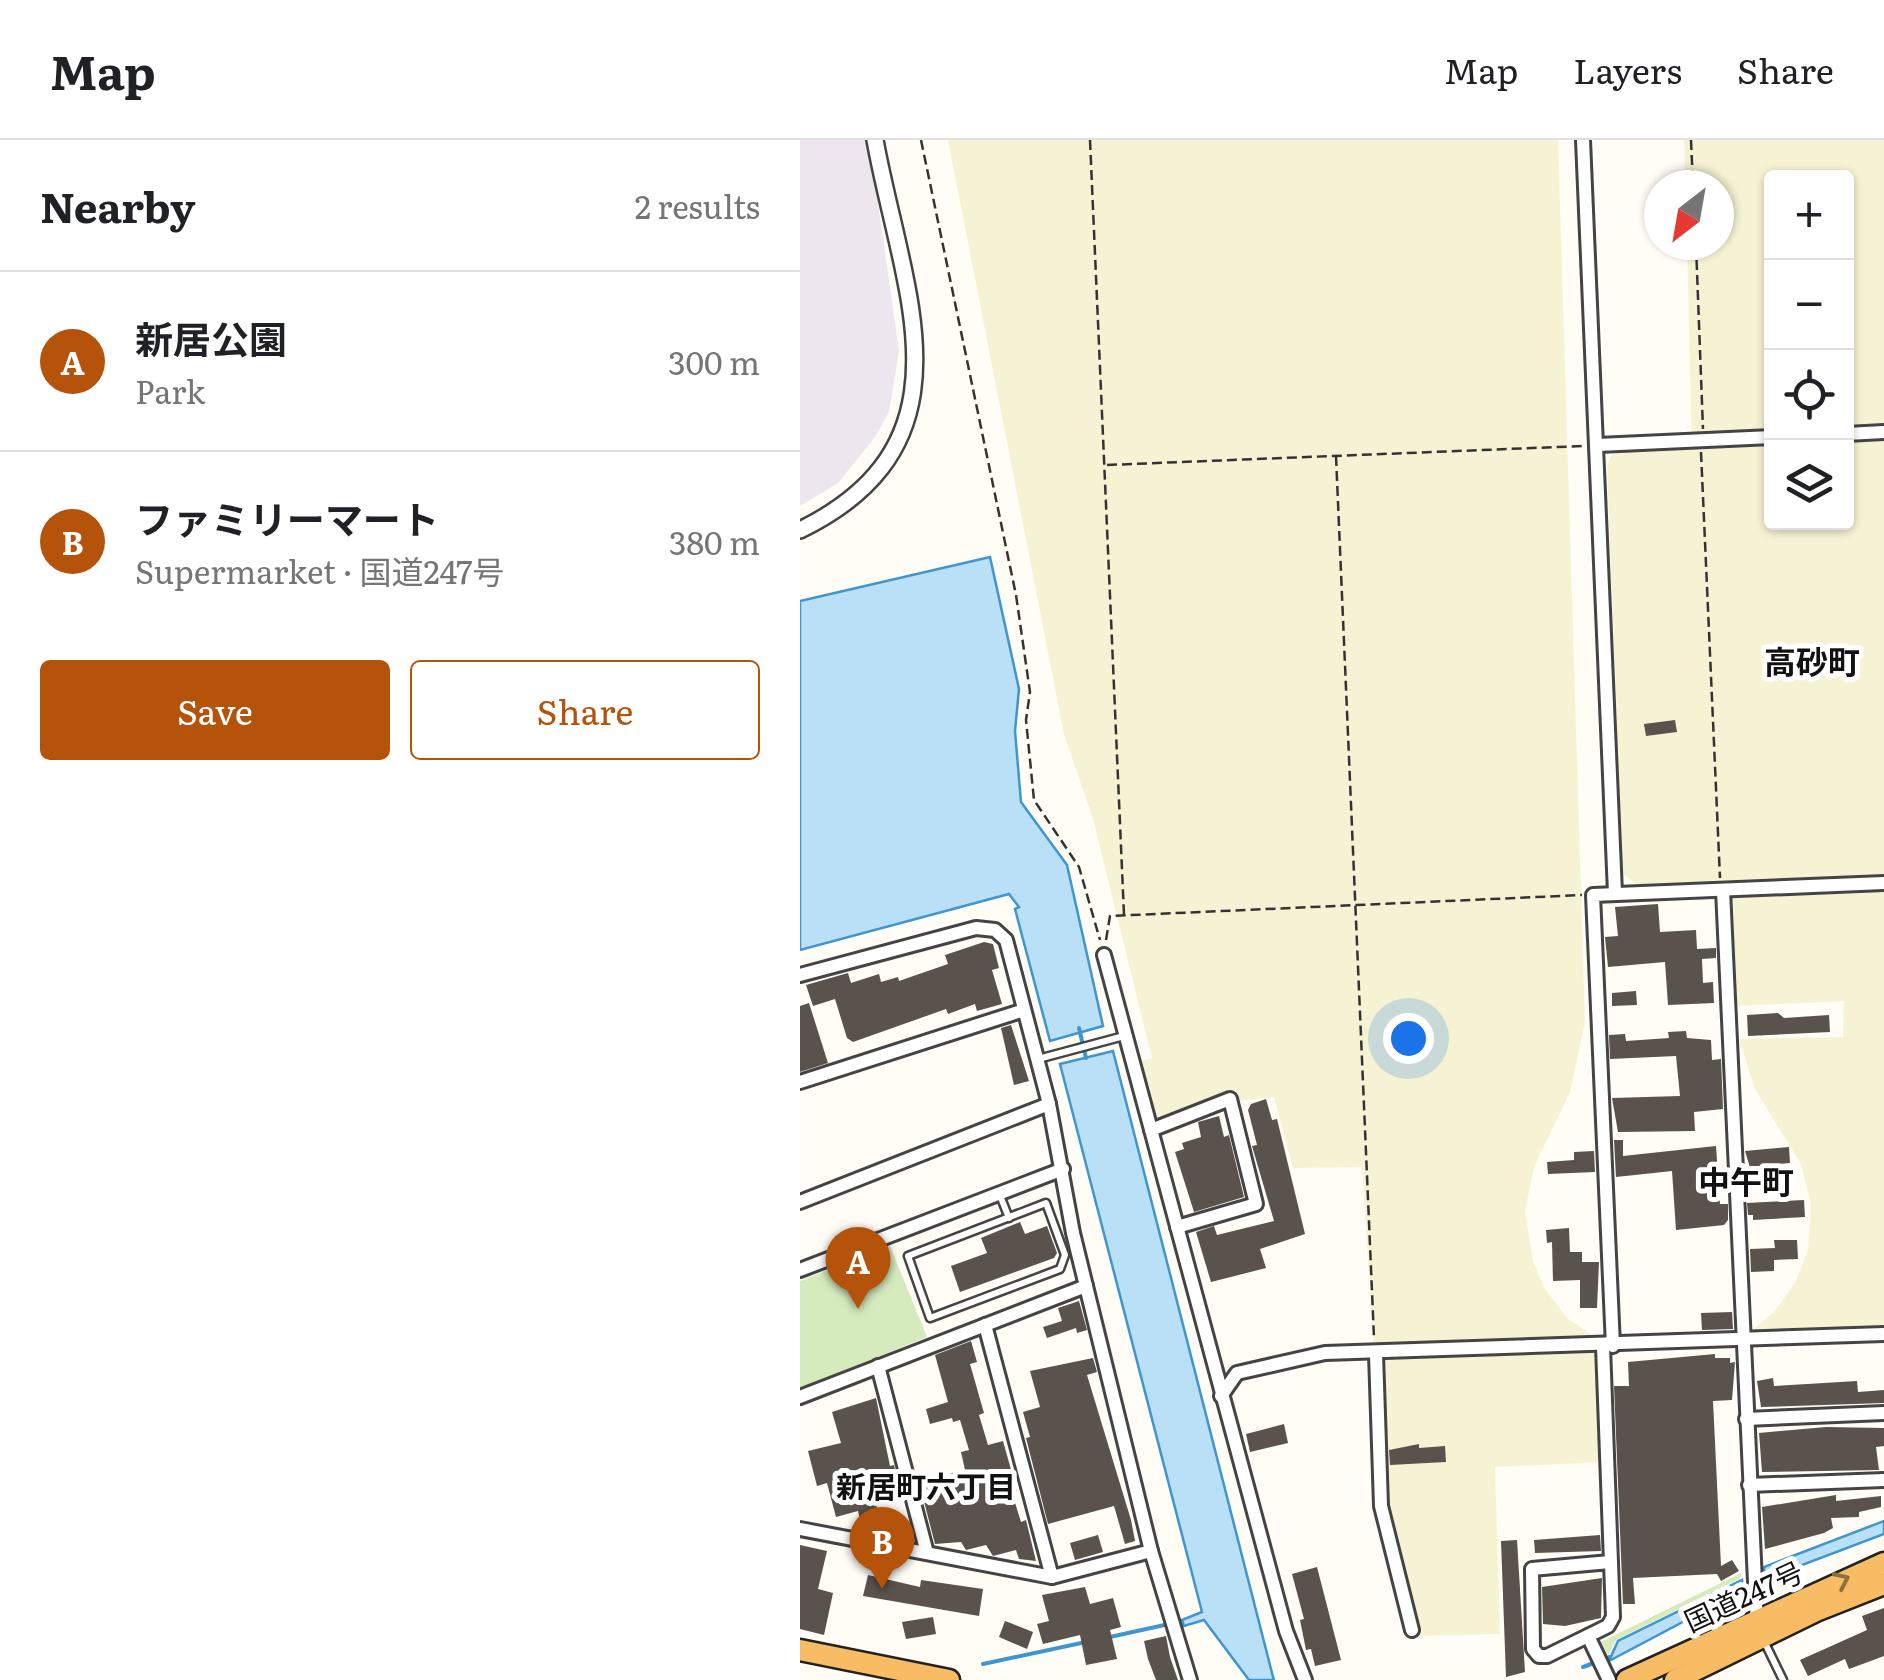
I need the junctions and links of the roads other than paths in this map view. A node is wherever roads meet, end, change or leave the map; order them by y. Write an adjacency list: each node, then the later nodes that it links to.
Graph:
1 (875, 140): 7 (street)
2 (1582, 140): 6 (street)
3 (1884, 432): 4 (street)
4 (1854, 434)
5 (1764, 437): 6 (street)
6 (1598, 445): 10 (street)
7 (800, 530)
8 (1884, 883): 9 (street)
9 (1722, 890): 10 (street); 28 (street)
10 (1615, 892): 29 (street)
11 (1104, 954): 14 (street)
12 (800, 975): 13 (street)
13 (1024, 1010): 15 (street); 16 (street)
14 (1124, 1036): 15 (lane); 18 (street)
15 (1037, 1059): 17 (street)
16 (800, 1082)
17 (1049, 1104): 19 (street); 21 (street)
18 (1152, 1130): 23 (street); 23 (street)
19 (1063, 1168): 20 (street); 25 (street)
20 (999, 1193): 22 (lane); 24 (street)
21 (800, 1202)
22 (1010, 1218): 22 (lane)
23 (1177, 1228): 32 (street)
24 (800, 1270)
25 (1086, 1286): 26 (street); 39 (street)
26 (985, 1325): 31 (street); 43 (street)
27 (1884, 1334): 28 (street)
28 (1742, 1339): 29 (street); 35 (street)
29 (1608, 1346): 30 (street); 41 (street)
30 (1376, 1354): 32 (street); 46 (street)
31 (878, 1366): 33 (street); 40 (street)
32 (1221, 1396): 53 (street)
33 (800, 1397)
34 (1884, 1413): 35 (street)
35 (1746, 1419): 37 (street)
36 (1884, 1480): 37 (street)
37 (1749, 1485): 45 (street)
38 (801, 1525): 40 (street)
39 (1151, 1551): 43 (street); 52 (street)
40 (927, 1553): 43 (street)
41 (1610, 1562): 47 (street); 47 (street)
42 (1884, 1563): 45 (highway, 国道247号, one-way to 42)
43 (1052, 1577)
44 (1884, 1584): 45 (highway, 国道247号)
45 (1758, 1628): 54 (highway, 国道247号); 55 (highway, 国道247号); 56 (lane)
46 (1412, 1630)
47 (1588, 1636): 50 (street)
48 (800, 1650): 49 (highway)
49 (888, 1674): 51 (highway)
50 (1606, 1674)
51 (949, 1680)
52 (1190, 1680)
53 (1306, 1680)
54 (1626, 1680)
55 (1674, 1680)
56 (1783, 1680)

